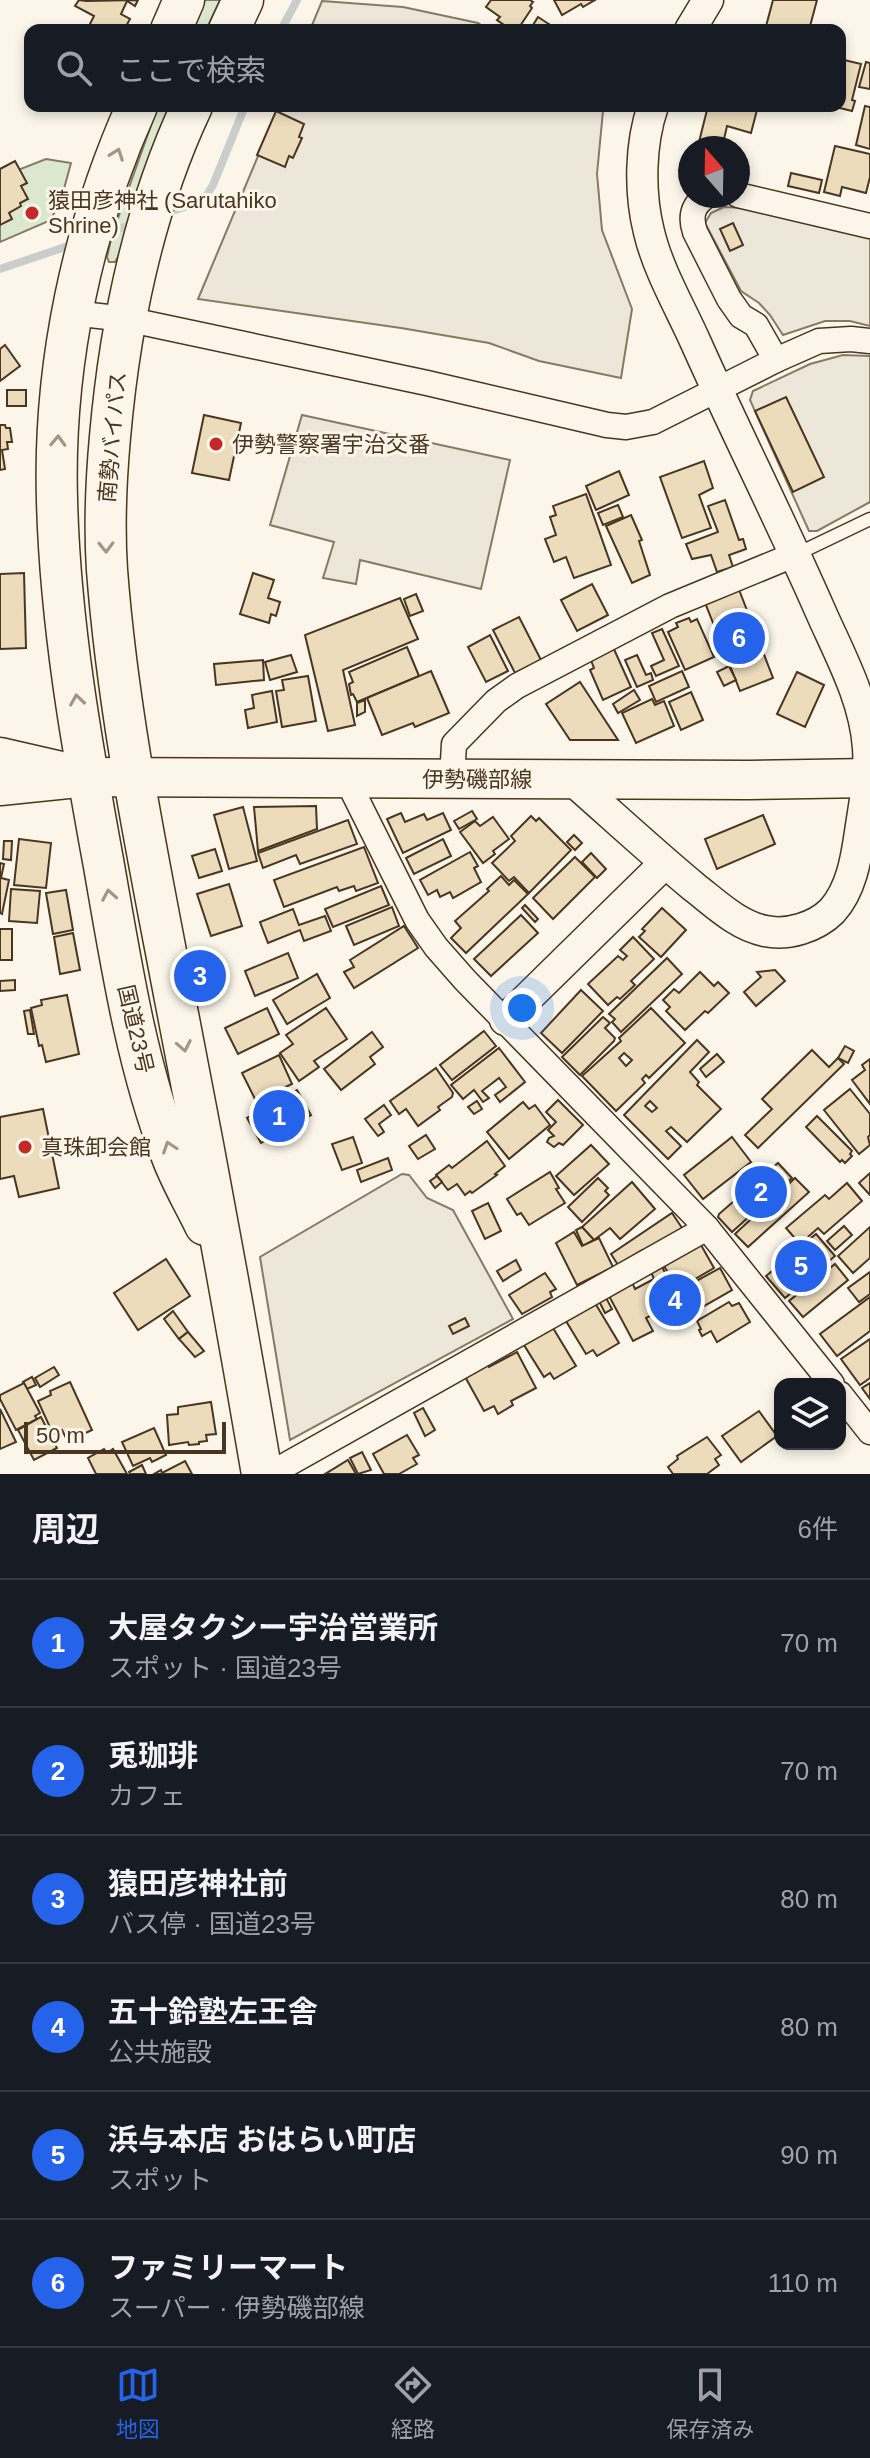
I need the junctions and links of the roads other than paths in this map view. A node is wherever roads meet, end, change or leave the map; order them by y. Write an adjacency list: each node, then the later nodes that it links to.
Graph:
1 (184, 0): 4 (highway)
2 (243, 0): 5 (highway)
3 (708, 0): 6 (street)
4 (174, 24)
5 (232, 24)
6 (694, 24)
7 (135, 112): 13 (highway, one-way to 7)
8 (189, 112): 14 (highway, 南勢バイパス)
9 (652, 112): 17 (street)
10 (750, 198): 12 (street)
11 (695, 208): 16 (street)
12 (870, 226)
13 (72, 313): 14 (street); 21 (highway, one-way to 13)
14 (126, 319): 17 (street); 22 (highway, 南勢バイパス, one-way to 22)
15 (870, 341): 16 (street)
16 (776, 360): 17 (street)
17 (717, 390): 19 (street)
18 (870, 519): 19 (lane)
19 (796, 554): 24 (street); 26 (street)
20 (0, 757): 21 (main road, 伊勢磯部線)
21 (87, 777): 22 (main road, 伊勢磯部線); 27 (main road, 伊勢磯部線); 31 (highway, 国道23号, one-way to 21)
22 (133, 777): 23 (main road, 伊勢磯部線); 31 (highway, 国道23号, one-way to 31)
23 (346, 778): 24 (main road, 伊勢磯部線); 29 (street)
24 (452, 778): 25 (main road, 伊勢磯部線)
25 (571, 779): 26 (main road, 伊勢磯部線); 28 (street)
26 (869, 779): 28 (street)
27 (0, 786)
28 (665, 863): 29 (street)
29 (505, 1020): 30 (street)
30 (707, 1228): 32 (street); 36 (street)
31 (227, 1268): 35 (highway, 国道23号)
32 (827, 1378)
33 (846, 1401): 34 (street)
34 (870, 1431)
35 (262, 1474)
36 (270, 1474)

